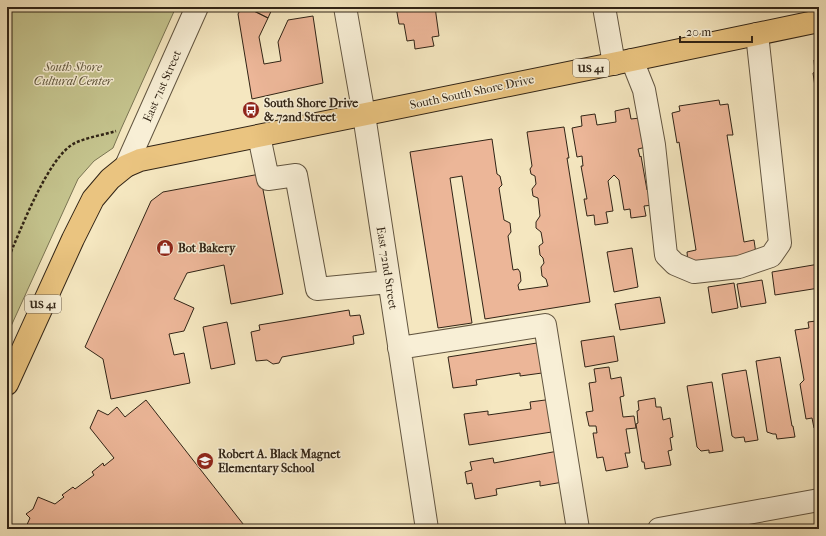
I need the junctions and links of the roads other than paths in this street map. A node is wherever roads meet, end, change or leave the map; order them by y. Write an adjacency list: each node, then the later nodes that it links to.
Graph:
1 (197, 7): 9 (street, East 71st Street)
2 (345, 7): 7 (street, East 72nd Street)
3 (604, 7): 6 (street)
4 (819, 21): 5 (main road, South South Shore Drive / US 41)
5 (757, 34): 6 (main road, South South Shore Drive / US 41); 6 (street)
6 (623, 62): 7 (main road, South South Shore Drive / US 41)
7 (364, 115): 8 (main road, South South Shore Drive / US 41); 10 (street, East 72nd Street)
8 (259, 136): 9 (main road, South South Shore Drive / US 41); 10 (street)
9 (126, 166): 12 (main road, US 41)
10 (389, 282): 11 (street, East 72nd Street)
11 (399, 348): 14 (street, East 72nd Street); 15 (street)
12 (7, 384)
13 (819, 500): 16 (street)
14 (427, 529)
15 (578, 529)
16 (659, 529)

